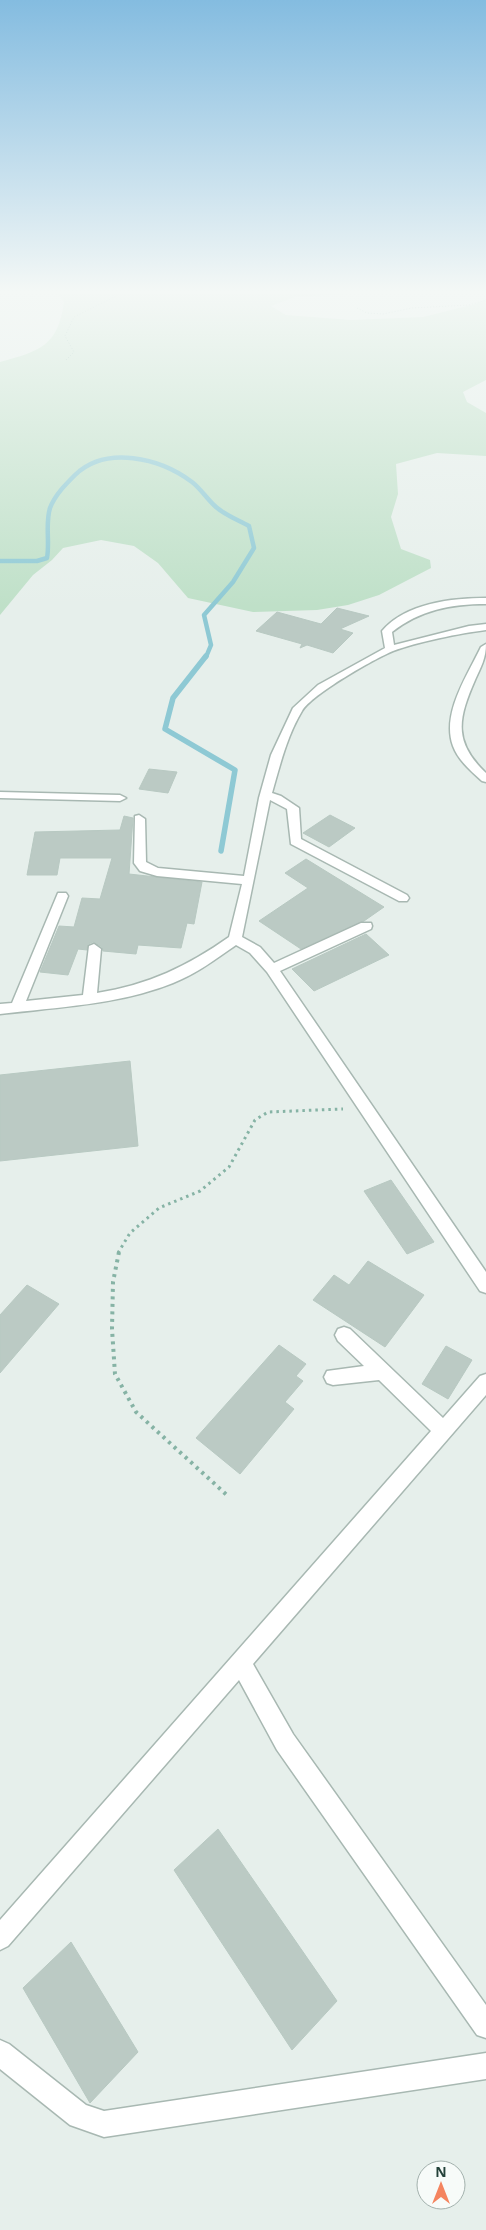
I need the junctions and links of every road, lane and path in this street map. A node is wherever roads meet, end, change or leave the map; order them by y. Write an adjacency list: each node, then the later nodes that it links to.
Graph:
1 (486, 601): 4 (street)
2 (486, 627): 4 (street)
3 (486, 646): 5 (street)
4 (390, 649): 7 (street)
5 (486, 779)
6 (0, 795): 8 (street)
7 (266, 795): 10 (street); 12 (street)
8 (120, 798)
9 (139, 819): 10 (street)
10 (249, 881): 14 (street)
11 (62, 896): 18 (street)
12 (403, 898)
13 (366, 926): 16 (street)
14 (235, 940): 16 (street); 17 (street)
15 (94, 949): 17 (street)
16 (272, 969): 20 (street)
17 (90, 998): 18 (street)
18 (17, 1007): 19 (street)
19 (0, 1009)
20 (366, 1109): 21 (street); 27 (path)
21 (486, 1286)
22 (344, 1336): 23 (street)
23 (382, 1372): 24 (street); 26 (street)
24 (333, 1377)
25 (486, 1382): 26 (street)
26 (444, 1431): 28 (street)
27 (229, 1496)
28 (241, 1663): 29 (street); 30 (street)
29 (0, 1938)
30 (486, 2026)
31 (0, 2053): 32 (street)
32 (486, 2066)

